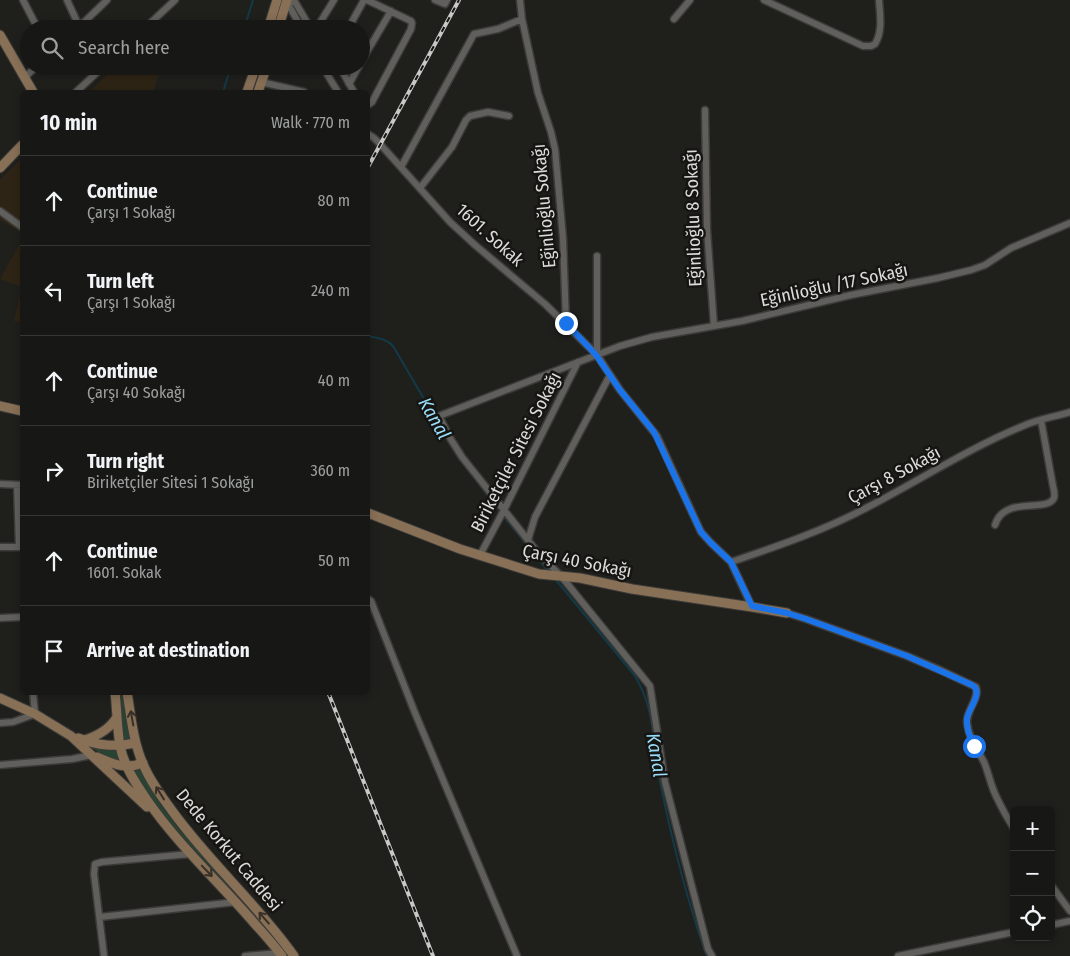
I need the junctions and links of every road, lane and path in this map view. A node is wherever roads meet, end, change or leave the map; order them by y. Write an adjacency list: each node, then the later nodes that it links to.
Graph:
1 (23, 0): 18 (street)
2 (66, 0): 19 (street)
3 (106, 0): 20 (street)
4 (175, 0): 21 (street)
5 (277, 0): 22 (main road)
6 (334, 0): 26 (street)
7 (366, 0): 15 (street); 27 (street)
8 (435, 0): 14 (street)
9 (520, 0): 16 (street, Eğinlioğlu Sokağı)
10 (690, 0): 17 (street)
11 (764, 0): 12 (street)
12 (879, 0)
13 (291, 1): 23 (main road); 24 (street); 25 (street)
14 (446, 2)
15 (391, 11): 29 (street); 49 (street)
16 (522, 19): 54 (street); 61 (street, Eğinlioğlu Sokağı)
17 (674, 19)
18 (33, 20)
19 (75, 20)
20 (85, 20)
21 (154, 20)
22 (271, 20)
23 (282, 20)
24 (298, 20)
25 (305, 20)
26 (321, 20)
27 (354, 20)
28 (0, 35): 30 (main road)
29 (370, 47)
30 (20, 71)
31 (22, 75): 39 (main road)
32 (27, 75): 39 (street)
33 (94, 75): 43 (street)
34 (253, 75): 44 (main road)
35 (263, 75): 40 (main road)
36 (328, 75): 47 (street)
37 (344, 75): 41 (street)
38 (354, 75): 41 (street)
39 (24, 78): 42 (main road)
40 (261, 82): 45 (main road); 46 (street)
41 (349, 84): 48 (street)
42 (31, 90)
43 (78, 90)
44 (247, 90)
45 (259, 90)
46 (295, 90)
47 (337, 90)
48 (353, 90)
49 (370, 104)
50 (705, 110): 62 (street, Eğinlioğlu 8 Sokağı)
51 (509, 116): 56 (street)
52 (370, 136): 54 (street, 1601. Sokak)
53 (20, 147): 55 (main road)
54 (401, 167): 56 (street, 1601. Sokak)
55 (0, 168)
56 (420, 188): 61 (street, 1601. Sokak)
57 (0, 211): 59 (street)
58 (1070, 223): 62 (street, Eğinlioğlu /17 Sokağı)
59 (20, 226)
60 (597, 256): 63 (street)
61 (566, 323): 63 (street, 1601. Sokak)
62 (714, 326): 63 (street, Eğinlioğlu /17 Sokağı)
63 (596, 355): 64 (street, Eğinlioğlu /17 Sokağı); 65 (street, 1601. Sokak)
64 (578, 362): 72 (street, Biriketçiler Sitesi Sokağı); 72 (street, Eğinlioğlu /17 Sokağı)
65 (610, 375): 75 (street); 79 (street, 1601. Sokak)
66 (0, 406): 67 (main road)
67 (20, 411)
68 (1070, 412): 69 (street, Çarşı 8 Sokağı)
69 (1041, 420): 74 (street); 79 (street, Çarşı 8 Sokağı)
70 (0, 484): 71 (street)
71 (20, 485)
72 (504, 510): 75 (street); 78 (street, Biriketçiler Sitesi Sokağı)
73 (370, 513): 78 (main road, Çarşı 40 Sokağı)
74 (995, 525)
75 (528, 540): 80 (street)
76 (0, 547): 77 (street)
77 (20, 547)
78 (480, 555): 80 (main road, Çarşı 40 Sokağı)
79 (731, 562): 82 (street)
80 (561, 576): 82 (main road, Çarşı 40 Sokağı); 116 (street)
81 (370, 600): 115 (street)
82 (752, 606): 83 (main road, Çarşı 40 Sokağı)
83 (787, 613): 102 (street)
84 (20, 617): 85 (street)
85 (0, 618)
86 (33, 695): 90 (street)
87 (115, 695): 91 (main road)
88 (128, 695): 95 (main road, one-way to 88)
89 (0, 698): 90 (main road, Dede Korkut Caddesi)
90 (35, 714): 92 (street); 93 (main road, Dede Korkut Caddesi)
91 (117, 717): 94 (main road); 96 (main road)
92 (0, 723)
93 (71, 736): 94 (main road, Dede Korkut Caddesi); 97 (main road, Dede Korkut Caddesi)
94 (83, 740): 96 (main road, Dede Korkut Caddesi)
95 (136, 743): 96 (main road, Dede Korkut Caddesi); 98 (main road, Dede Korkut Caddesi)
96 (120, 746): 100 (main road, Dede Korkut Caddesi)
97 (92, 755): 99 (street); 100 (main road, Dede Korkut Caddesi); 101 (main road, Dede Korkut Caddesi)
98 (142, 763): 100 (main road, Dede Korkut Caddesi); 114 (main road, Dede Korkut Caddesi, one-way to 98)
99 (0, 766)
100 (128, 766): 101 (main road, Dede Korkut Caddesi)
101 (162, 821): 103 (main road, Dede Korkut Caddesi)
102 (1010, 822)
103 (190, 854): 105 (main road, Dede Korkut Caddesi, one-way to 105); 107 (street)
104 (1055, 890): 106 (street)
105 (236, 902): 107 (street); 111 (main road, Dede Korkut Caddesi)
106 (1070, 911)
107 (100, 917): 112 (street)
108 (1070, 921): 109 (street)
109 (1055, 923)
110 (1010, 933): 117 (street)
111 (280, 954): 113 (street)
112 (104, 956)
113 (244, 956)
114 (294, 956)
115 (517, 956)
116 (712, 956)
117 (898, 956)

